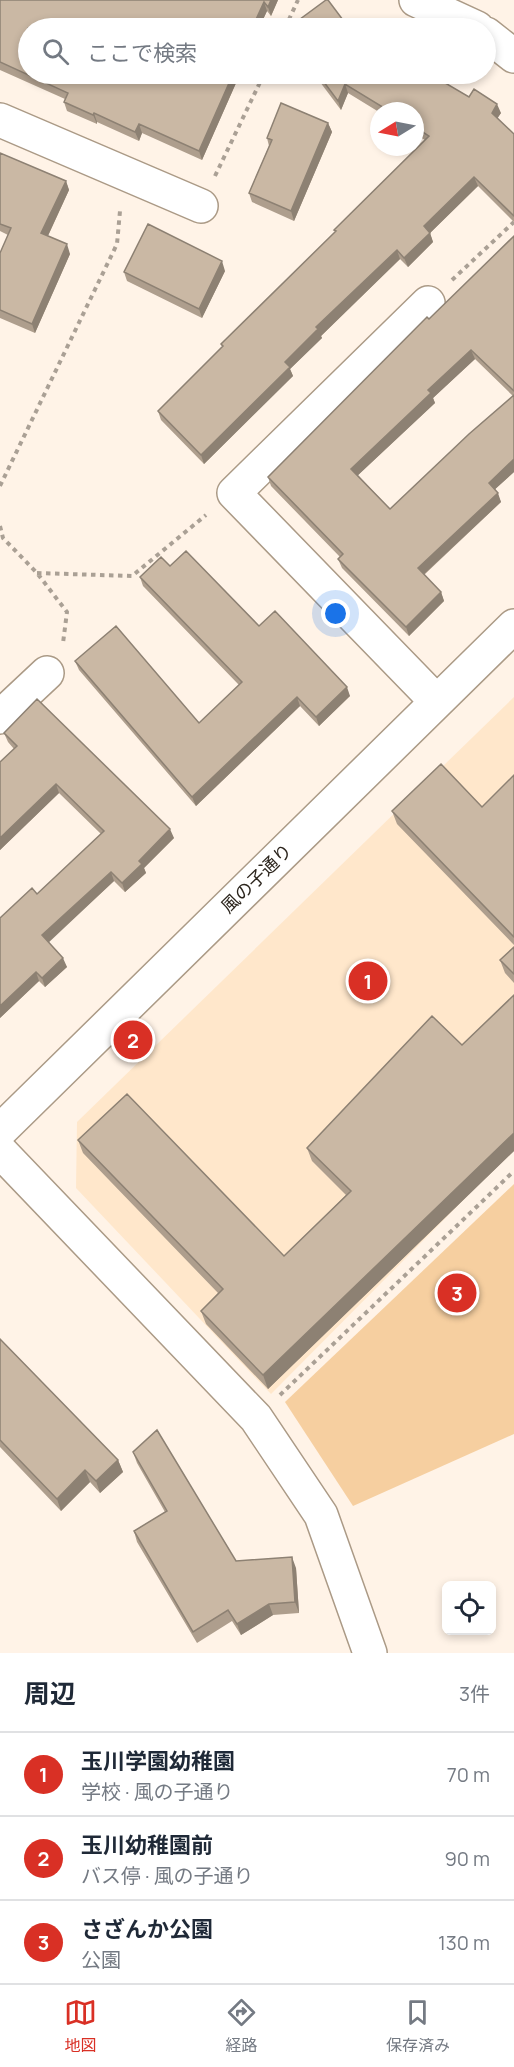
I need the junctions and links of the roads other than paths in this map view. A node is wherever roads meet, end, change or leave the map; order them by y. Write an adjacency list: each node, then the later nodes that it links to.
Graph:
1 (416, 0): 2 (street)
2 (455, 18)
3 (496, 42): 4 (street)
4 (514, 56)
5 (0, 120): 6 (street)
6 (201, 206)
7 (428, 303): 10 (street)
8 (514, 626): 10 (street, 風の子通り)
9 (47, 673): 11 (street)
10 (436, 701): 12 (street, 風の子通り)
11 (0, 717)
12 (0, 1131)
13 (0, 1151): 14 (street)
14 (370, 1653)

